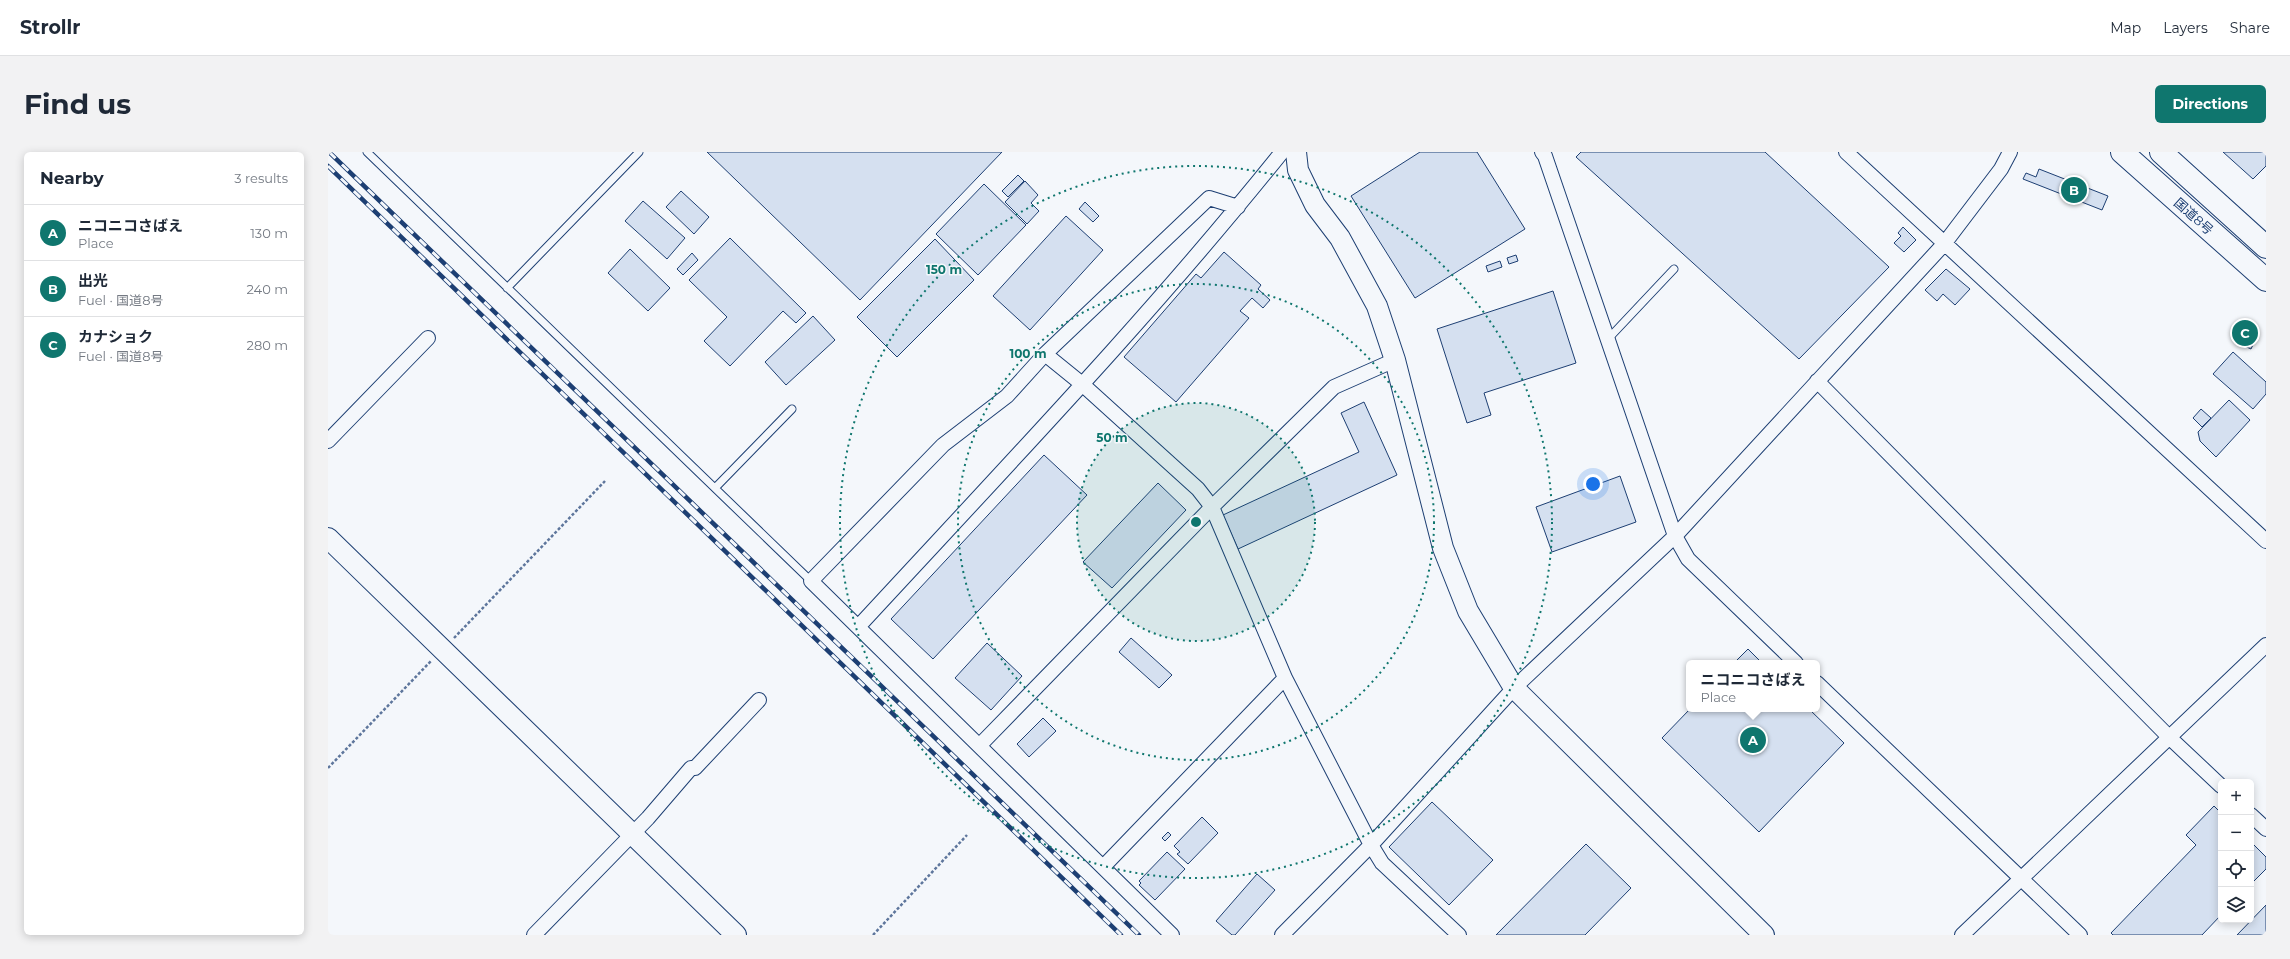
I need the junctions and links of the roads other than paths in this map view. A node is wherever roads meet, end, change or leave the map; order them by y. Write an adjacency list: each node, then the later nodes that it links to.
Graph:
1 (367, 152): 15 (lane)
2 (639, 152): 15 (lane)
3 (1282, 152): 10 (street)
4 (1296, 152): 19 (street)
5 (1846, 152): 11 (street)
6 (2010, 152): 11 (street)
7 (2122, 152): 14 (highway, 国道8号)
8 (2161, 152): 12 (highway, 国道8号)
9 (1545, 154): 17 (street)
10 (1238, 207): 18 (street); 21 (street)
11 (1944, 244): 20 (street); 28 (street)
12 (2266, 247)
13 (1674, 268): 17 (lane)
14 (2266, 280)
15 (507, 288): 24 (lane)
16 (428, 338): 23 (street)
17 (1607, 339): 26 (street)
18 (1045, 354): 21 (street); 29 (street)
19 (1395, 360): 25 (street); 35 (street)
20 (1817, 381): 26 (street); 37 (street)
21 (1082, 384): 25 (street); 30 (street)
22 (792, 409): 24 (lane)
23 (328, 441)
24 (715, 488): 29 (lane)
25 (1212, 507): 33 (street); 38 (street)
26 (1675, 536): 32 (street); 35 (street)
27 (328, 538): 42 (street)
28 (2266, 541)
29 (811, 581): 30 (street)
30 (858, 627): 38 (street)
31 (2266, 644): 37 (street)
32 (1793, 660)
33 (1285, 678): 43 (street); 44 (street)
34 (1820, 686): 45 (street)
35 (1514, 688): 43 (street); 51 (street)
36 (759, 700): 42 (street)
37 (2169, 737): 39 (street); 45 (street)
38 (980, 745): 44 (street)
39 (2218, 783)
40 (2252, 815): 41 (street)
41 (2266, 829)
42 (632, 834): 46 (street); 47 (street)
43 (1371, 845): 49 (street); 50 (street)
44 (1103, 867): 48 (street)
45 (2022, 880): 52 (street); 53 (street)
46 (534, 935)
47 (736, 935)
48 (1172, 935)
49 (1282, 935)
50 (1459, 935)
51 (1764, 935)
52 (1962, 935)
53 (2080, 935)

